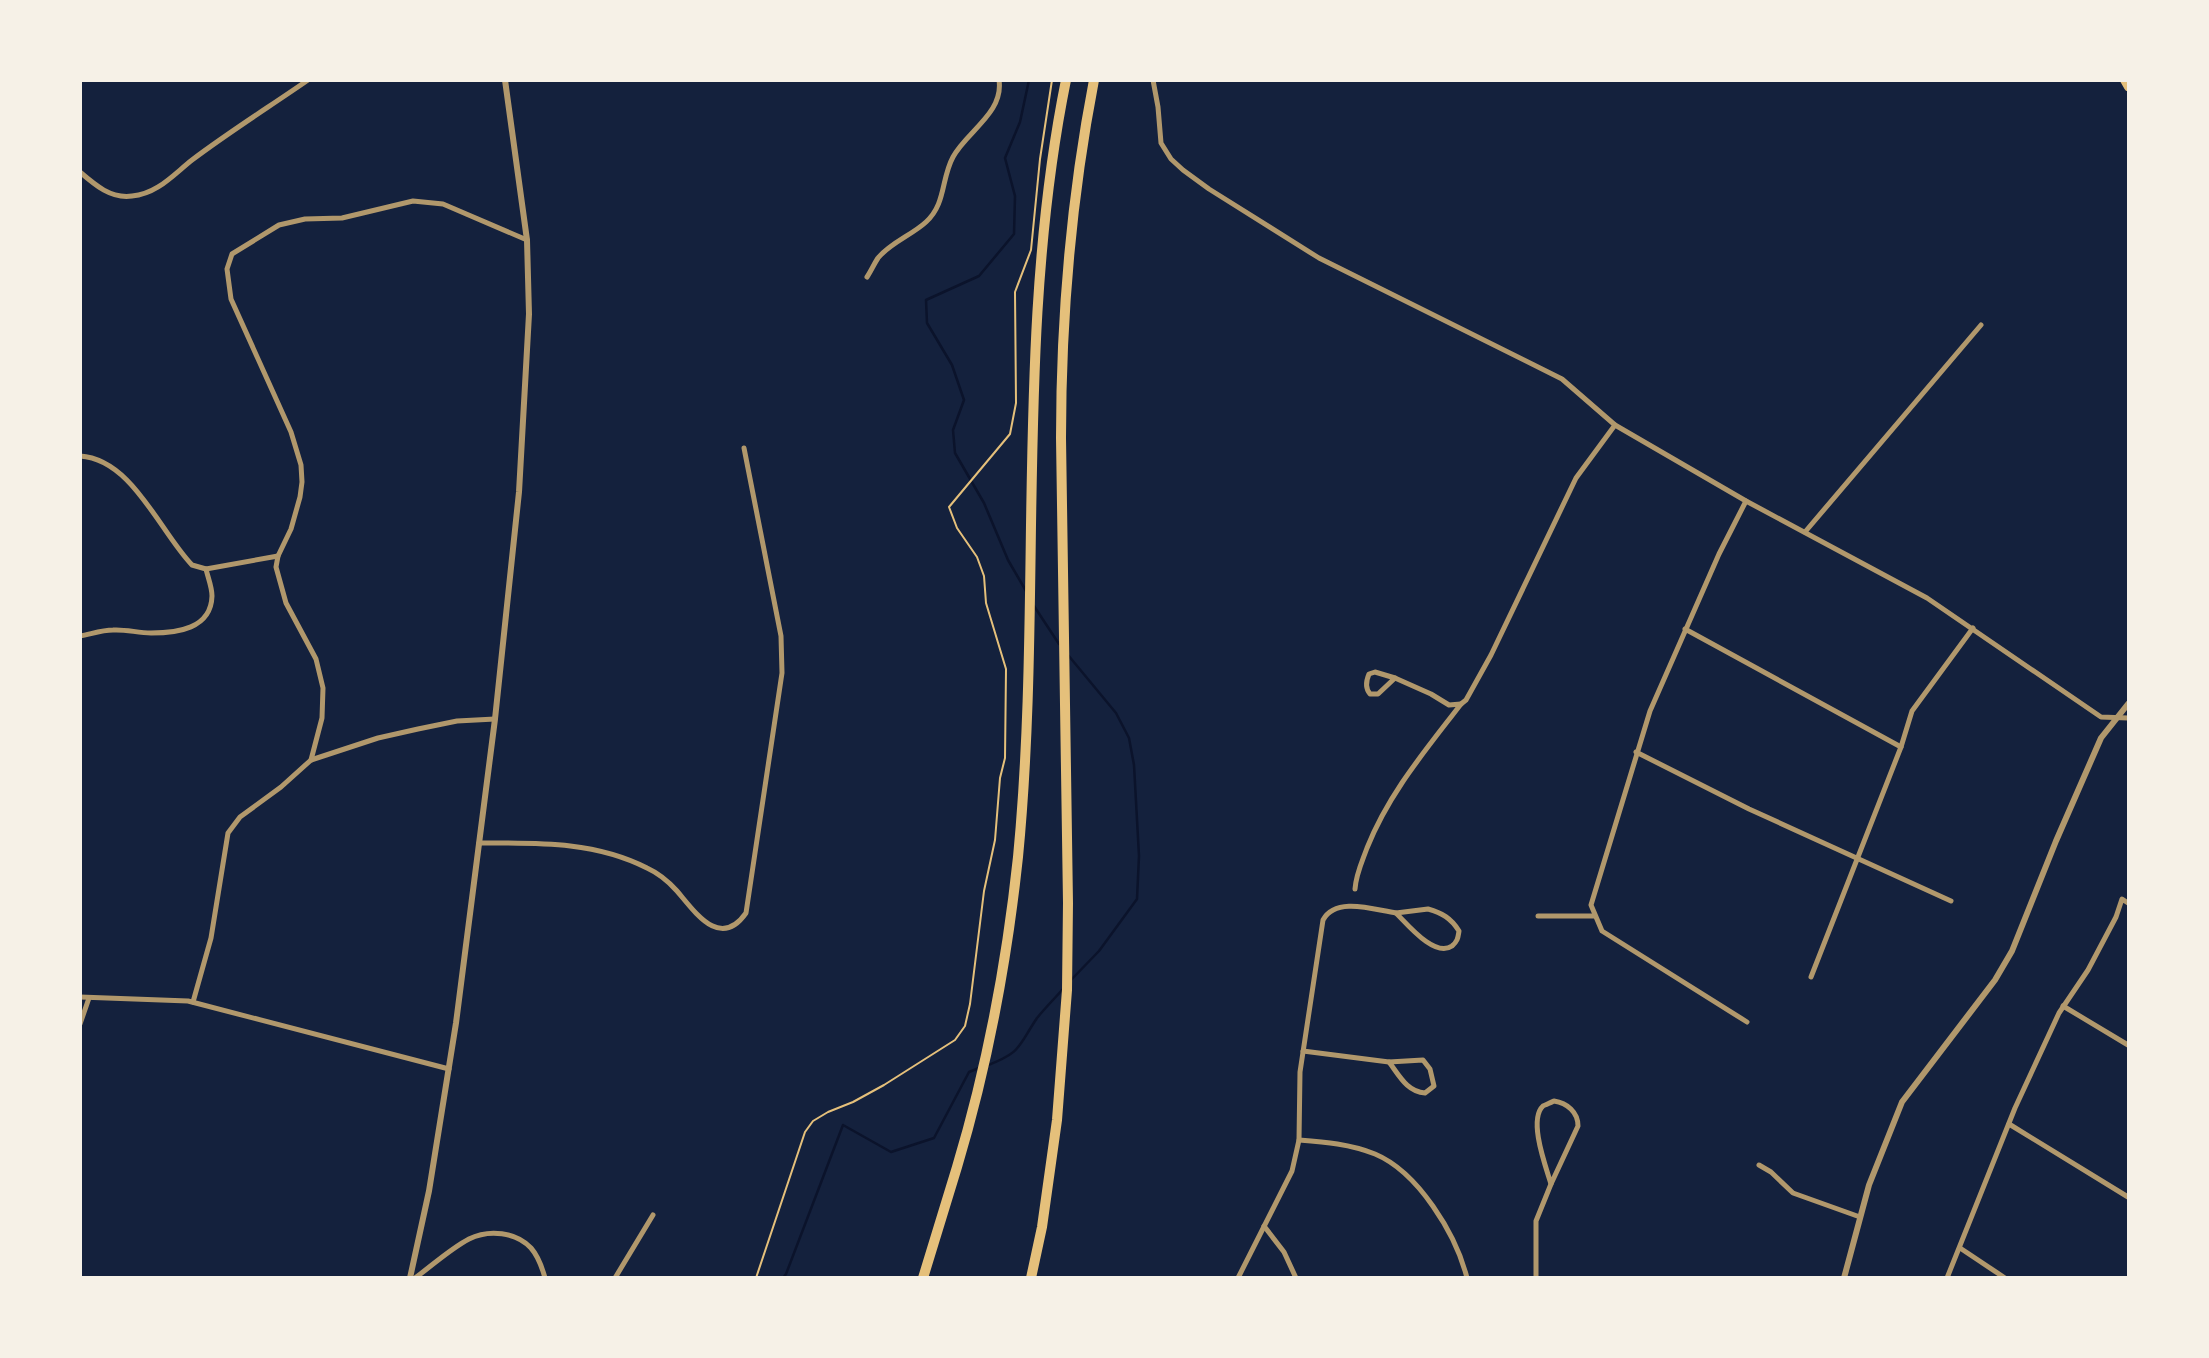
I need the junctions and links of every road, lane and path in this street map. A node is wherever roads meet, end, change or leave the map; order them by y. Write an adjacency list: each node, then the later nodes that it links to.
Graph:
1 (308, 80): 10 (street)
2 (505, 80): 11 (street)
3 (999, 80): 12 (street)
4 (1052, 80): 64 (path)
5 (1066, 80): 65 (highway)
6 (1094, 80): 66 (highway)
7 (1153, 80): 14 (street)
8 (2124, 80): 9 (main road)
9 (2129, 87)
10 (80, 172)
11 (527, 240): 19 (street); 28 (street)
12 (867, 277)
13 (1980, 325): 18 (street)
14 (1615, 425): 17 (street); 25 (street)
15 (744, 449): 33 (street)
16 (80, 456): 20 (street)
17 (1746, 501): 18 (street); 22 (street)
18 (1805, 532): 21 (street)
19 (278, 556): 20 (street); 32 (street)
20 (206, 569): 23 (street)
21 (1973, 628): 29 (street); 30 (street)
22 (1685, 629): 30 (street); 31 (street)
23 (80, 636)
24 (1395, 678): 24 (street); 25 (street)
25 (1461, 704): 35 (street)
26 (2129, 704): 29 (street)
27 (2129, 718): 29 (street)
28 (495, 719): 32 (street); 33 (street)
29 (2116, 719): 58 (street)
30 (1901, 747): 34 (street)
31 (1636, 752): 34 (street); 40 (street)
32 (311, 760): 44 (street)
33 (479, 843): 51 (street)
34 (1857, 859): 36 (street); 41 (street)
35 (1355, 889)
36 (1951, 901)
37 (2125, 901): 45 (street)
38 (1396, 913): 38 (street); 49 (street)
39 (1538, 916): 40 (street)
40 (1594, 916): 46 (street)
41 (1811, 977)
42 (80, 997): 43 (street)
43 (89, 998): 44 (street); 47 (street)
44 (193, 1002): 51 (street)
45 (2063, 1006): 48 (street); 52 (street)
46 (1747, 1022)
47 (80, 1024)
48 (2129, 1045)
49 (1303, 1051): 50 (street); 53 (street)
50 (1389, 1062): 50 (street)
51 (449, 1069): 61 (street)
52 (2008, 1124): 56 (street); 60 (street)
53 (1299, 1140): 59 (street); 69 (street)
54 (1759, 1165): 58 (street)
55 (1550, 1184): 55 (street); 70 (street)
56 (2129, 1197)
57 (653, 1216): 63 (street)
58 (1860, 1217): 71 (street)
59 (1264, 1226): 67 (street); 68 (street)
60 (1960, 1248): 72 (street); 73 (street)
61 (413, 1278): 62 (street)
62 (545, 1278)
63 (615, 1278)
64 (757, 1278)
65 (923, 1278)
66 (1031, 1278)
67 (1238, 1278)
68 (1296, 1278)
69 (1467, 1278)
70 (1535, 1278)
71 (1844, 1278)
72 (1947, 1278)
73 (2005, 1278)

